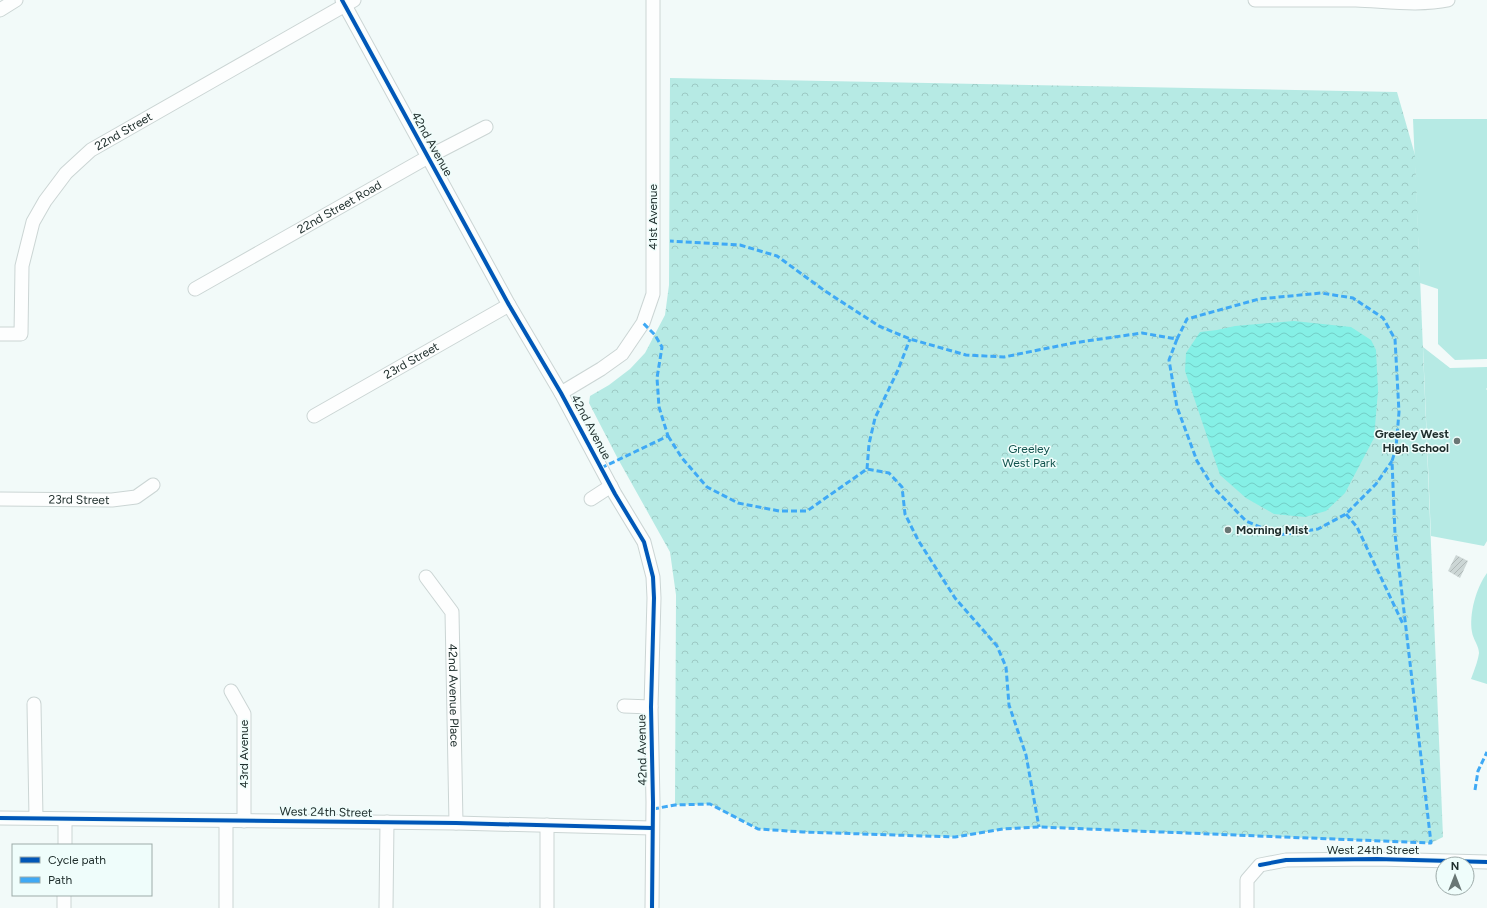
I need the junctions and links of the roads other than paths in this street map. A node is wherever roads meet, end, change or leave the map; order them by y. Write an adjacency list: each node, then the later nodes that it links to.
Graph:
1 (16, 0): 7 (street)
2 (653, 0): 13 (street, 41st Avenue)
3 (1255, 0): 4 (street)
4 (1355, 0): 5 (street)
5 (1448, 0)
6 (347, 2): 9 (street, 42nd Avenue); 12 (street, 22nd Street)
7 (0, 10)
8 (486, 127): 9 (street, 22nd Street Road)
9 (428, 157): 10 (street, 22nd Street Road); 11 (street, 42nd Avenue)
10 (194, 290)
11 (509, 305): 13 (street, 42nd Avenue); 14 (street, 23rd Street)
12 (0, 334)
13 (561, 393): 16 (street, 42nd Avenue)
14 (314, 416)
15 (153, 485): 17 (street, 23rd Street)
16 (611, 486): 18 (street); 23 (street, 42nd Avenue)
17 (0, 499)
18 (590, 499)
19 (426, 576): 30 (street, 42nd Avenue Place)
20 (231, 691): 28 (street, 43rd Avenue)
21 (34, 704): 25 (street)
22 (624, 706): 23 (street)
23 (651, 707): 32 (street, 42nd Avenue)
24 (0, 818): 25 (street, West 24th Street)
25 (36, 818): 26 (street, West 24th Street)
26 (65, 820): 27 (street, West 24th Street); 33 (street)
27 (226, 821): 28 (street, West 24th Street); 37 (street)
28 (244, 821): 29 (street, West 24th Street)
29 (387, 822): 30 (street, West 24th Street); 38 (street)
30 (456, 823): 31 (street, West 24th Street)
31 (547, 825): 32 (street, West 24th Street); 39 (street)
32 (652, 828): 40 (street, 42nd Avenue)
33 (64, 844)
34 (1487, 862): 41 (street, West 24th Street)
35 (64, 896): 36 (street)
36 (64, 908)
37 (226, 908)
38 (386, 908)
39 (547, 908)
40 (652, 908)
41 (1247, 908)

